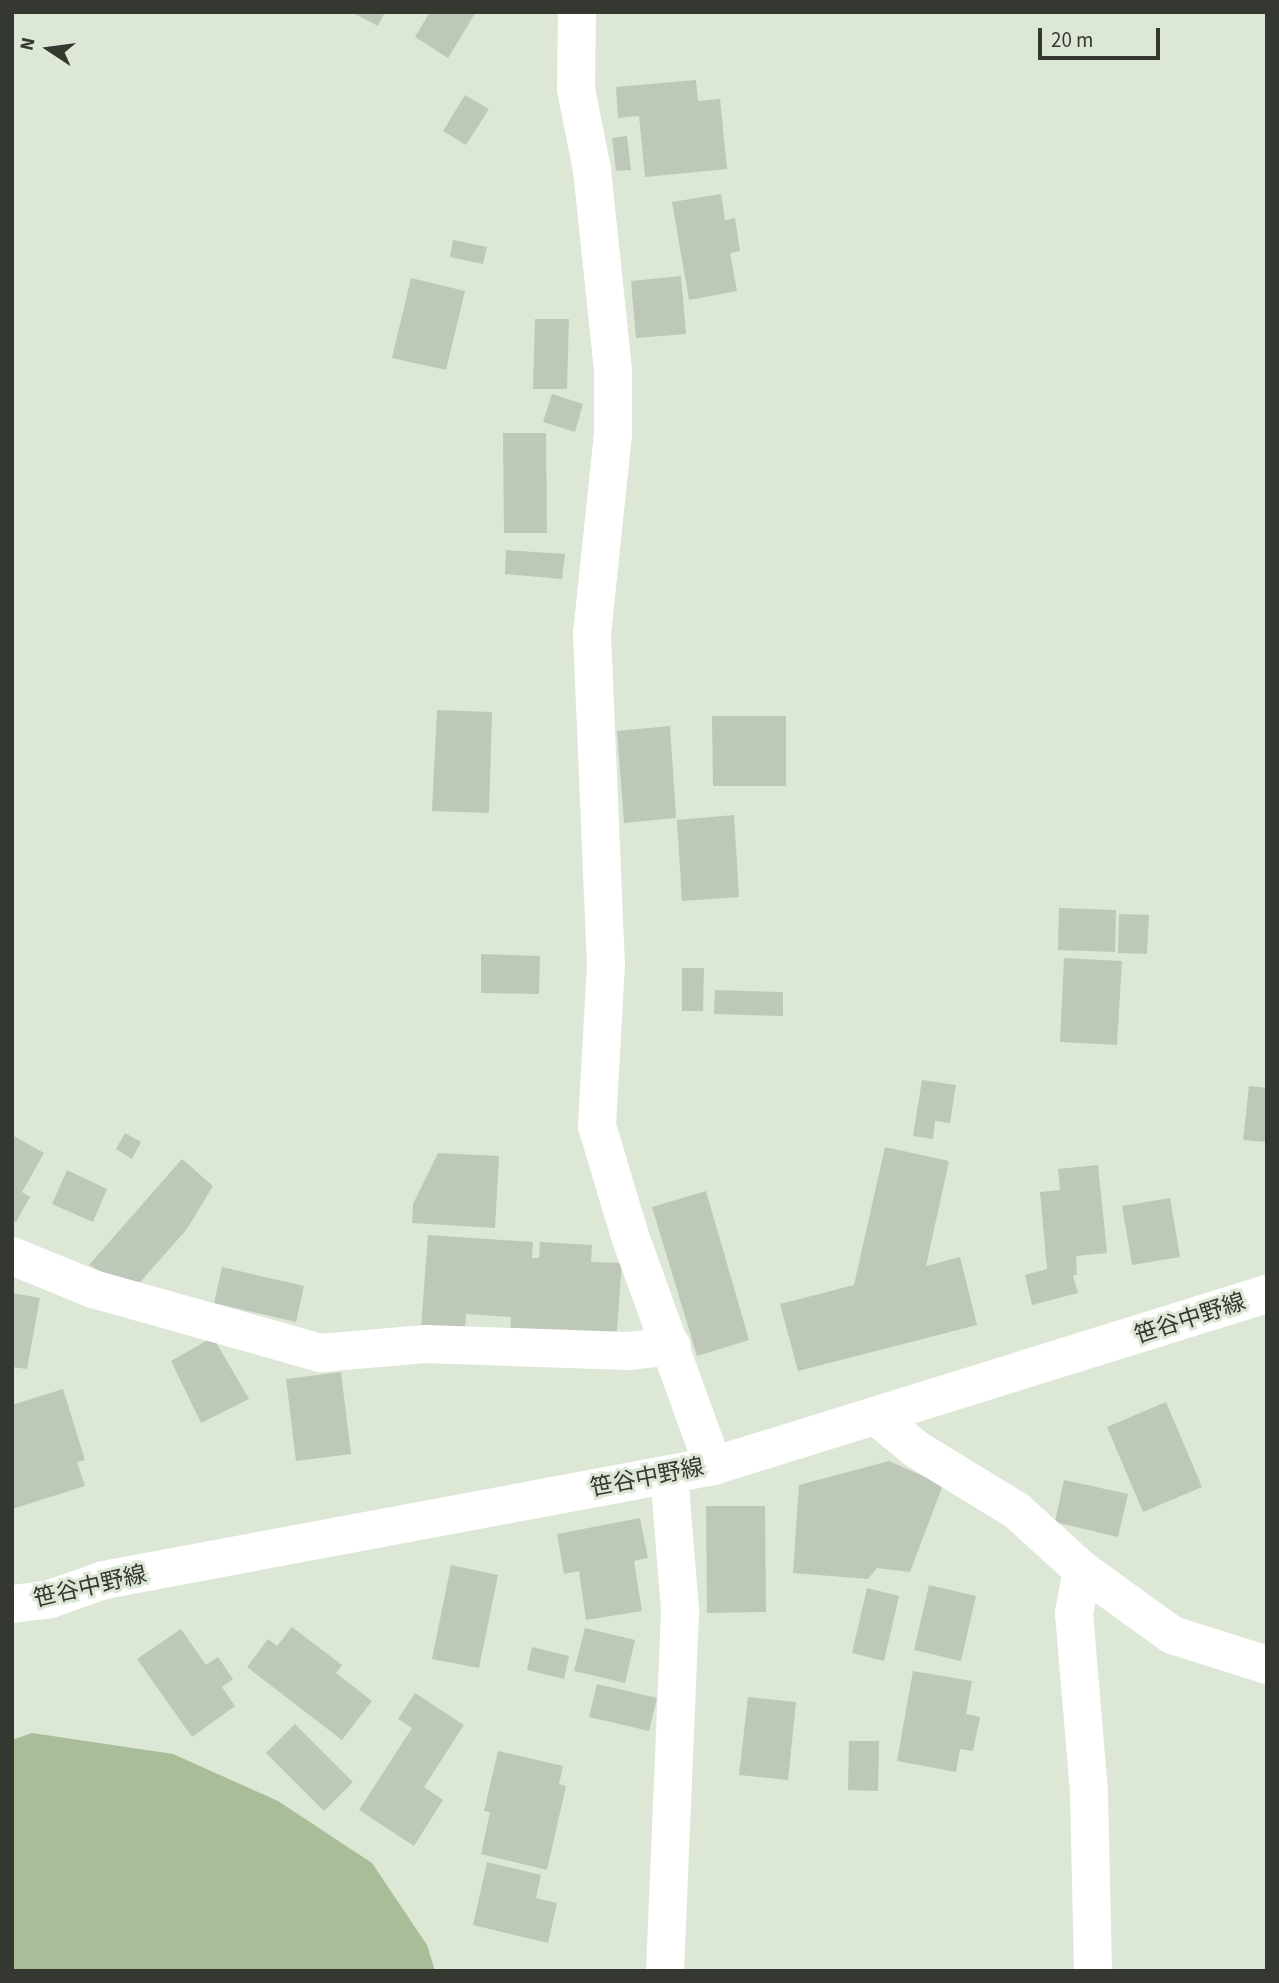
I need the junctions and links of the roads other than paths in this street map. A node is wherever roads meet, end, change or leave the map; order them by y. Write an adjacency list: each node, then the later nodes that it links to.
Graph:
1 (577, 12): 4 (street)
2 (12, 1256): 4 (street)
3 (1267, 1294): 5 (street, 笹谷中野線)
4 (671, 1346): 6 (street)
5 (876, 1416): 6 (street, 笹谷中野線); 8 (street)
6 (713, 1466): 7 (street, 笹谷中野線)
7 (669, 1474): 9 (street, 笹谷中野線); 11 (street)
8 (1082, 1570): 10 (street); 12 (street)
9 (12, 1604)
10 (1267, 1665)
11 (665, 1971)
12 (1093, 1971)

